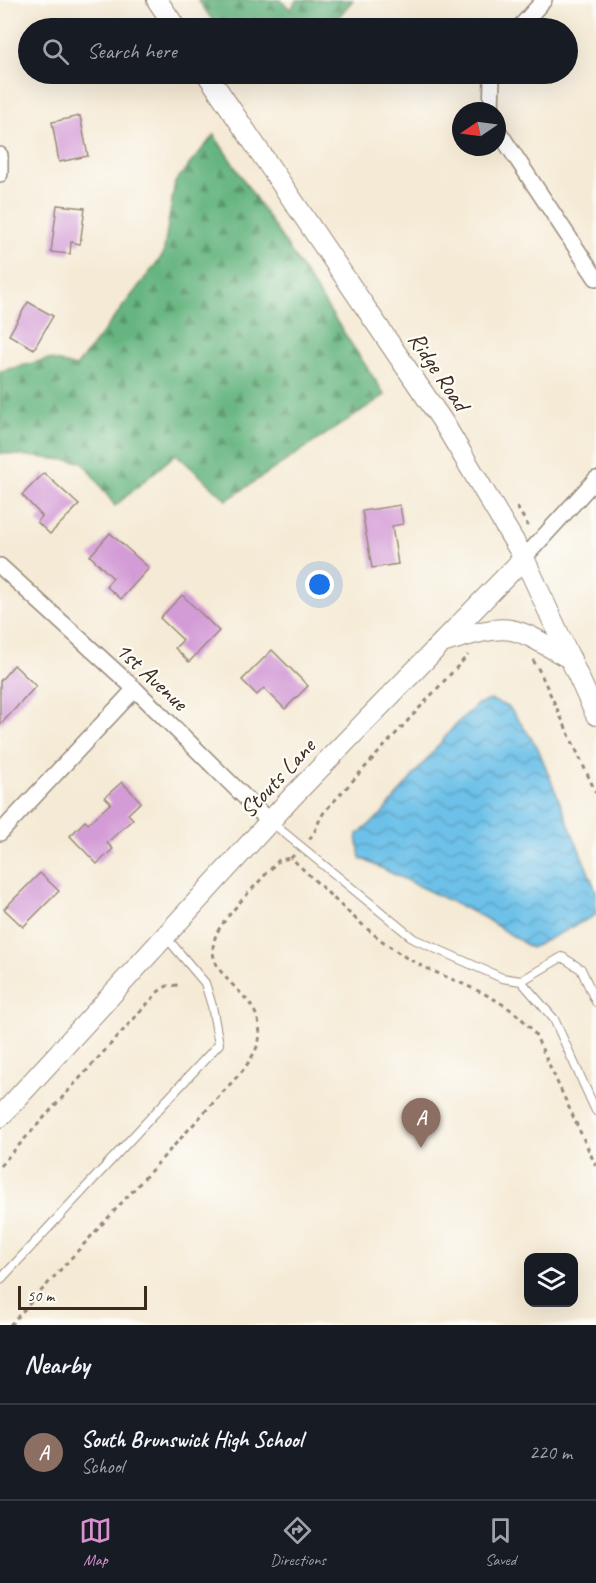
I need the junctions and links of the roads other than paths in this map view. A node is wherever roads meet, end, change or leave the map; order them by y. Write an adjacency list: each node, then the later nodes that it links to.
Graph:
1 (157, 0): 3 (street)
2 (544, 0): 4 (street)
3 (169, 18)
4 (528, 18)
5 (214, 84): 13 (street, Ridge Road)
6 (492, 84): 7 (street)
7 (491, 102)
8 (506, 143): 11 (street)
9 (0, 155): 10 (street)
10 (0, 174)
11 (596, 278)
12 (596, 479): 13 (street, Stouts Lane)
13 (524, 558): 15 (street, Stouts Lane); 16 (street, Ridge Road)
14 (0, 566): 17 (street, 1st Avenue)
15 (441, 643): 16 (street); 19 (street, Stouts Lane)
16 (571, 659): 18 (street, Ridge Road)
17 (135, 689): 19 (street, 1st Avenue); 20 (street)
18 (596, 715)
19 (270, 822): 21 (street, Stouts Lane); 22 (lane)
20 (0, 832)
21 (166, 936): 25 (street, Stouts Lane); 26 (lane)
22 (521, 981): 23 (lane); 24 (lane)
23 (596, 1002)
24 (596, 1111)
25 (0, 1117)
26 (0, 1280)

